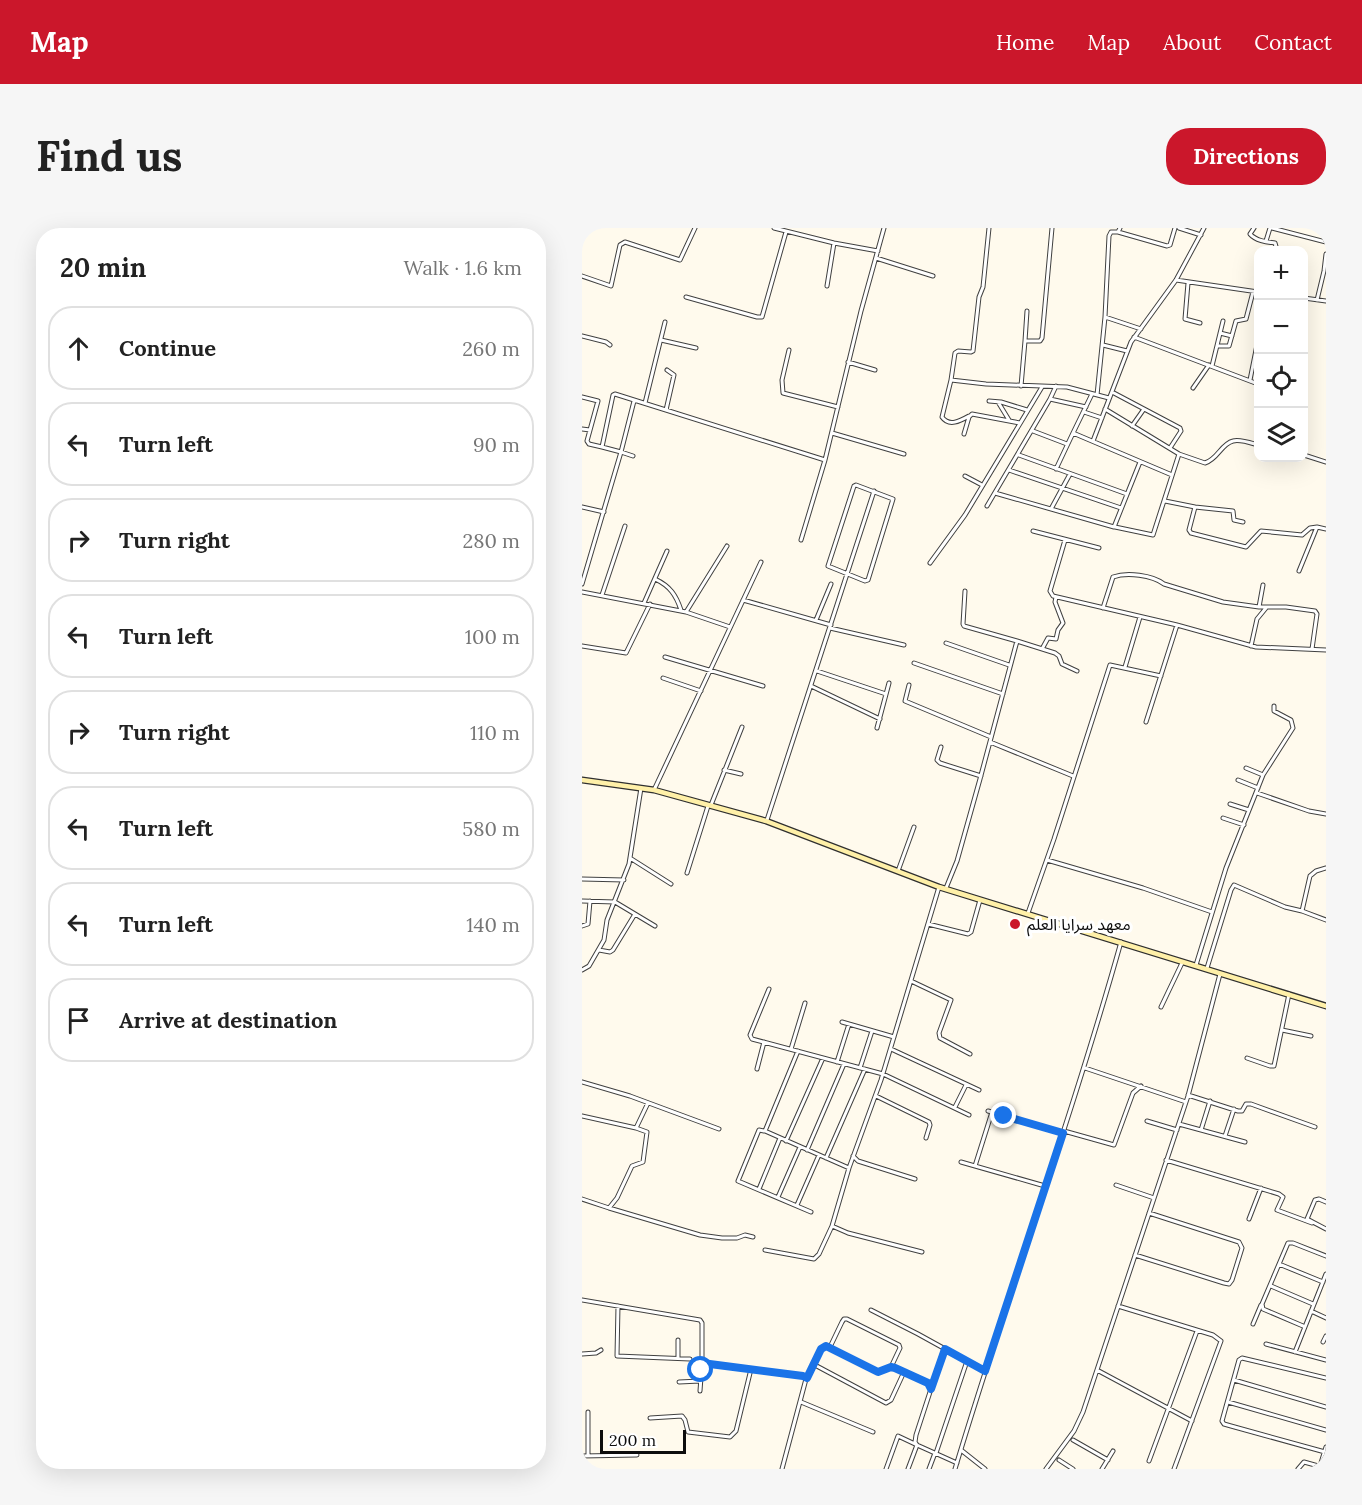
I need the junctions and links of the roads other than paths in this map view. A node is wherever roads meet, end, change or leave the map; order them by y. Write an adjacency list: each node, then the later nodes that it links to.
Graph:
1 (695, 228): 20 (street)
2 (774, 228): 11 (street)
3 (884, 228): 17 (street)
4 (989, 228): 53 (street)
5 (1052, 228): 41 (street)
6 (1177, 228): 10 (street); 12 (street)
7 (1204, 228): 12 (street)
8 (1254, 228): 13 (street)
9 (1271, 228): 13 (street); 14 (street)
10 (1119, 230): 31 (street)
11 (786, 232): 15 (street); 26 (street)
12 (1201, 234): 22 (street)
13 (1266, 241): 16 (street)
14 (1326, 242)
15 (834, 243): 17 (street); 24 (street)
16 (1276, 246)
17 (878, 251): 19 (street)
18 (1326, 254): 28 (street)
19 (876, 258): 21 (street); 49 (street)
20 (582, 276)
21 (933, 276)
22 (1176, 280): 23 (street); 35 (street)
23 (1188, 283): 25 (street); 34 (street)
24 (827, 286)
25 (1253, 292): 38 (street)
26 (686, 297)
27 (1308, 299): 28 (street)
28 (1317, 300): 29 (street)
29 (1326, 301)
30 (1027, 311): 41 (street)
31 (1105, 317): 35 (street); 42 (street)
32 (1223, 321): 36 (street)
33 (665, 322): 40 (street)
34 (1200, 323)
35 (1141, 329): 39 (street)
36 (1220, 333): 38 (street); 44 (street)
37 (582, 336): 43 (street)
38 (1232, 336): 44 (street)
39 (1134, 337): 47 (street); 50 (street)
40 (661, 340): 45 (street); 69 (street)
41 (1025, 341): 56 (street)
42 (1103, 344): 47 (street); 62 (street)
43 (610, 345)
44 (1217, 346): 50 (street)
45 (696, 348)
46 (789, 350): 70 (street)
47 (1127, 351): 60 (street)
48 (1255, 354): 54 (street)
49 (849, 362): 52 (street); 70 (street)
50 (1211, 366): 54 (street); 59 (street)
51 (666, 370): 74 (street)
52 (875, 370)
53 (951, 380): 56 (street); 77 (street)
54 (1250, 380): 55 (street)
55 (1254, 382)
56 (1020, 386): 58 (street)
57 (1056, 386): 58 (street); 61 (street); 65 (street)
58 (1042, 387): 75 (street)
59 (1193, 388)
60 (1112, 392): 64 (street); 73 (street)
61 (1092, 394): 62 (street); 71 (street)
62 (1097, 395): 64 (street)
63 (582, 398): 83 (street)
64 (1109, 398): 72 (street)
65 (1050, 399): 71 (street); 84 (street)
66 (635, 400): 69 (street); 91 (street); 93 (street)
67 (989, 401): 68 (street)
68 (998, 402): 75 (street); 79 (street)
69 (645, 403): 74 (street)
70 (838, 407): 85 (street)
71 (1086, 407): 76 (street)
72 (1106, 409): 78 (street); 81 (street)
73 (1144, 409): 81 (street); 92 (street)
74 (666, 410): 99 (street)
75 (1027, 410): 80 (street)
76 (1083, 412): 78 (street); 86 (street)
77 (969, 416): 79 (street); 87 (street)
78 (1102, 418): 88 (street)
79 (1009, 420): 80 (street)
80 (1020, 423): 107 (street)
81 (1132, 426): 92 (street)
82 (582, 429): 83 (street)
83 (590, 430): 91 (street)
84 (1032, 431): 89 (street); 96 (street)
85 (832, 433): 94 (street); 99 (street)
86 (1073, 433): 88 (street); 89 (street)
87 (964, 434)
88 (1093, 441): 100 (street)
89 (1067, 444): 102 (street)
90 (1254, 444): 95 (street)
91 (602, 447): 93 (street)
92 (1170, 448): 95 (street)
93 (621, 452): 97 (street); 118 (street)
94 (904, 454)
95 (1179, 454): 105 (street)
96 (1018, 455): 102 (street); 103 (street)
97 (633, 456)
98 (1308, 456): 101 (street)
99 (825, 460): 125 (street)
100 (1140, 462): 105 (street); 111 (street)
101 (1326, 462)
102 (1056, 469): 104 (street)
103 (1009, 470): 108 (street); 110 (street)
104 (1070, 474): 108 (street); 111 (street)
105 (1172, 475): 112 (street)
106 (965, 476): 107 (street)
107 (982, 485): 131 (street)
108 (1063, 488): 116 (street); 117 (street)
109 (874, 491): 133 (street); 133 (street); 133 (street)
110 (995, 493): 113 (street); 117 (street)
111 (1127, 494): 116 (street)
112 (1165, 501): 115 (street); 121 (street)
113 (987, 506)
114 (582, 507): 118 (street)
115 (1195, 507): 119 (street); 122 (street)
116 (1122, 508): 121 (street)
117 (1051, 510): 121 (street)
118 (604, 512): 135 (street)
119 (1242, 522)
120 (625, 526): 140 (street)
121 (1114, 527)
122 (1317, 527): 123 (street); 132 (street)
123 (1326, 529)
124 (1033, 531): 126 (street)
125 (801, 540)
126 (1065, 540): 128 (street); 141 (street)
127 (727, 546): 148 (street)
128 (1099, 548)
129 (667, 551): 134 (street)
130 (761, 562): 142 (street)
131 (930, 563)
132 (1299, 571)
133 (848, 574): 152 (street)
134 (655, 579): 143 (street); 148 (street)
135 (582, 584)
136 (831, 584): 150 (street)
137 (1263, 585): 145 (street)
138 (965, 591): 154 (street)
139 (582, 592): 140 (street)
140 (602, 595): 143 (street)
141 (1056, 597): 146 (street); 159 (street)
142 (743, 600): 150 (street); 153 (street)
143 (644, 603): 144 (street)
144 (650, 604): 148 (street); 157 (street)
145 (1259, 607): 146 (street); 147 (street)
146 (1103, 608): 149 (street)
147 (1266, 608): 158 (street); 160 (street)
148 (683, 611): 153 (street)
149 (1140, 617): 151 (street); 165 (street)
150 (816, 620): 152 (street)
151 (1177, 625): 158 (street); 169 (street)
152 (830, 626): 156 (street); 166 (street)
153 (730, 627): 168 (street)
154 (1017, 641): 159 (street); 164 (street)
155 (946, 643): 164 (street)
156 (904, 645)
157 (582, 646)
158 (1251, 646): 160 (street)
159 (1042, 649): 167 (street)
160 (1312, 649): 161 (street)
161 (1326, 650)
162 (665, 657): 168 (street)
163 (914, 663): 177 (street)
164 (1009, 665): 177 (street)
165 (1125, 667): 169 (street); 191 (street)
166 (816, 670): 174 (street); 176 (street)
167 (1077, 670)
168 (710, 671): 173 (street); 175 (street)
169 (1161, 676): 180 (street)
170 (663, 678): 175 (street)
171 (889, 683): 176 (street)
172 (909, 685): 183 (street)
173 (763, 686)
174 (811, 686): 179 (street); 203 (street)
175 (700, 691): 196 (street)
176 (886, 694): 179 (street)
177 (1002, 694): 183 (street)
178 (1274, 706): 189 (street)
179 (880, 719): 182 (street)
180 (1146, 722)
181 (742, 727): 187 (street)
182 (877, 728)
183 (991, 737): 184 (street)
184 (990, 742): 190 (street); 191 (street)
185 (941, 747): 190 (street)
186 (1246, 768): 189 (street)
187 (724, 770): 188 (street); 198 (street)
188 (741, 774)
189 (1263, 775): 195 (street)
190 (981, 776): 215 (street)
191 (1073, 776): 207 (street)
192 (582, 780): 194 (main road)
193 (1238, 780): 195 (street)
194 (641, 788): 196 (main road); 206 (street)
195 (1258, 788): 197 (street)
196 (654, 790): 198 (main road)
197 (1257, 793): 200 (street); 201 (street)
198 (710, 804): 203 (main road); 210 (street)
199 (1230, 804): 200 (street)
200 (1250, 810): 204 (street)
201 (1326, 814)
202 (1223, 819): 204 (street)
203 (766, 821): 209 (main road)
204 (1244, 825): 221 (street)
205 (914, 827): 209 (street)
206 (630, 858): 212 (street); 213 (street)
207 (1047, 860): 221 (street); 223 (street)
208 (1326, 868): 220 (street)
209 (898, 872): 214 (main road)
210 (687, 873)
211 (582, 879): 212 (street)
212 (624, 880): 219 (street)
213 (671, 884)
214 (939, 887): 215 (main road); 225 (street)
215 (946, 888): 216 (main road)
216 (980, 900): 223 (main road); 225 (street)
217 (582, 901): 218 (street)
218 (590, 901): 219 (street); 226 (street)
219 (615, 902): 222 (street); 229 (street)
220 (1302, 911): 224 (street); 232 (street)
221 (1212, 912): 231 (street)
222 (635, 914): 227 (street); 229 (street)
223 (1027, 915): 228 (main road)
224 (1326, 920)
225 (928, 924): 235 (street)
226 (582, 926)
227 (655, 926)
228 (1121, 942): 230 (main road); 256 (street)
229 (599, 950): 233 (street)
230 (1183, 961): 231 (main road); 240 (street)
231 (1196, 965): 232 (main road)
232 (1207, 968): 234 (main road)
233 (582, 970)
234 (1221, 973): 237 (main road); 264 (street)
235 (911, 981): 246 (street); 251 (street)
236 (769, 989): 247 (street)
237 (1289, 994): 239 (main road); 243 (street)
238 (805, 1003): 248 (street)
239 (1326, 1006)
240 (1161, 1007)
241 (842, 1022): 242 (street)
242 (849, 1024): 244 (street); 254 (street)
243 (1282, 1030): 245 (street); 253 (street)
244 (872, 1031): 246 (street); 257 (street)
245 (1311, 1036)
246 (894, 1037): 249 (street)
247 (764, 1042): 248 (street); 258 (street)
248 (791, 1049): 250 (street)
249 (891, 1049): 259 (street); 261 (street)
250 (798, 1051): 252 (street); 280 (street)
251 (970, 1054)
252 (823, 1058): 254 (street); 285 (street)
253 (1247, 1058)
254 (837, 1062): 255 (street)
255 (844, 1064): 257 (street); 288 (street)
256 (1085, 1068): 262 (street); 281 (street)
257 (863, 1069): 259 (street); 291 (street)
258 (757, 1070)
259 (883, 1074): 265 (street); 269 (street)
260 (582, 1082): 268 (street)
261 (966, 1084): 263 (street); 269 (street)
262 (1141, 1086): 267 (street); 281 (street)
263 (979, 1090)
264 (1188, 1095): 266 (street); 267 (street)
265 (876, 1096): 284 (street); 290 (street)
266 (1210, 1101): 270 (street); 279 (street)
267 (1186, 1102): 274 (street)
268 (648, 1103): 276 (street); 277 (street)
269 (955, 1108): 271 (street)
270 (1234, 1109): 275 (street); 282 (street)
271 (969, 1115)
272 (582, 1116): 276 (street)
273 (1147, 1121): 278 (street)
274 (1179, 1124): 278 (street); 279 (street)
275 (1315, 1127)
276 (636, 1128): 306 (street)
277 (719, 1129)
278 (1176, 1130): 292 (street)
279 (1201, 1130): 282 (street)
280 (765, 1131): 283 (street); 300 (street)
281 (1064, 1132): 294 (street); 298 (street)
282 (1225, 1137): 286 (street)
283 (780, 1138): 285 (street); 300 (street)
284 (926, 1138)
285 (786, 1141): 287 (street)
286 (1245, 1142)
287 (800, 1147): 288 (street); 301 (street)
288 (807, 1150): 289 (street)
289 (819, 1155): 291 (street); 305 (street)
290 (854, 1156): 295 (street); 296 (street)
291 (826, 1158): 295 (street)
292 (1166, 1160): 299 (street); 302 (street)
293 (961, 1162): 294 (street)
294 (975, 1166): 298 (street)
295 (849, 1168): 311 (street)
296 (915, 1179)
297 (1116, 1185): 302 (street)
298 (1045, 1186): 351 (street)
299 (1261, 1188): 309 (street); 310 (street)
300 (759, 1189): 301 (street)
301 (778, 1198): 305 (street)
302 (1154, 1198): 308 (street)
303 (582, 1199): 306 (street)
304 (1326, 1202): 310 (street)
305 (797, 1206): 307 (street)
306 (609, 1208): 313 (street)
307 (811, 1212)
308 (1149, 1213): 316 (street); 316 (street)
309 (1249, 1220)
310 (1312, 1223): 312 (street)
311 (832, 1226): 314 (street); 315 (street)
312 (1326, 1229)
313 (753, 1237)
314 (765, 1250)
315 (922, 1252)
316 (1135, 1255): 326 (street)
317 (1326, 1256): 318 (street)
318 (1279, 1264): 320 (street); 321 (street)
319 (1326, 1275): 320 (street)
320 (1323, 1282): 324 (street)
321 (1270, 1286): 323 (street); 324 (street)
322 (582, 1300): 325 (street)
323 (1262, 1304): 330 (street); 331 (street)
324 (1313, 1304): 328 (street)
325 (618, 1306): 342 (street); 346 (street)
326 (1118, 1306): 332 (street); 350 (street)
327 (871, 1310): 338 (street)
328 (1311, 1311): 329 (street); 331 (street)
329 (1326, 1318)
330 (1253, 1324)
331 (1303, 1326): 340 (street)
332 (1197, 1331): 363 (street); 366 (street)
333 (1326, 1336): 335 (street)
334 (678, 1340): 342 (street)
335 (1323, 1342)
336 (1266, 1344): 340 (street)
337 (830, 1347): 347 (street); 348 (street); 348 (street)
338 (945, 1349): 345 (street); 358 (street)
339 (601, 1350): 341 (street)
340 (1295, 1352): 344 (street)
341 (582, 1354)
342 (678, 1358): 343 (street)
343 (690, 1359)
344 (1326, 1360)
345 (967, 1361): 351 (street); 375 (street)
346 (702, 1363): 349 (street); 357 (street)
347 (813, 1364): 352 (street); 353 (street)
348 (891, 1367): 352 (street)
349 (751, 1369): 353 (street); 365 (street)
350 (1097, 1370): 363 (street); 390 (street)
351 (985, 1371): 372 (street)
352 (904, 1372): 358 (street)
353 (807, 1378): 360 (street)
354 (1326, 1378): 355 (street)
355 (1234, 1380): 361 (street); 362 (street)
356 (679, 1382): 357 (street)
357 (700, 1382): 359 (street)
358 (931, 1389): 370 (street)
359 (700, 1391)
360 (801, 1402): 368 (street); 384 (street)
361 (1228, 1402): 367 (street); 374 (street)
362 (1326, 1407)
363 (1168, 1408): 366 (street); 381 (street)
364 (588, 1412): 378 (street)
365 (650, 1418)
366 (1192, 1421): 393 (street)
367 (1326, 1430)
368 (873, 1432)
369 (1073, 1440): 380 (street)
370 (916, 1444): 375 (street); 385 (street); 386 (street)
371 (1326, 1447): 374 (street)
372 (961, 1450): 382 (street); 389 (street)
373 (1113, 1451): 380 (street)
374 (1324, 1452): 383 (street)
375 (936, 1453): 382 (street); 387 (street)
376 (637, 1455): 378 (street)
377 (582, 1456): 378 (street)
378 (588, 1456)
379 (1059, 1460): 391 (street)
380 (1108, 1460): 392 (street)
381 (1149, 1461)
382 (957, 1463): 388 (street)
383 (1323, 1468): 394 (street)
384 (782, 1469)
385 (886, 1469)
386 (908, 1469)
387 (929, 1469)
388 (955, 1469)
389 (985, 1469)
390 (1046, 1469)
391 (1073, 1469)
392 (1102, 1469)
393 (1174, 1469)
394 (1298, 1469)

